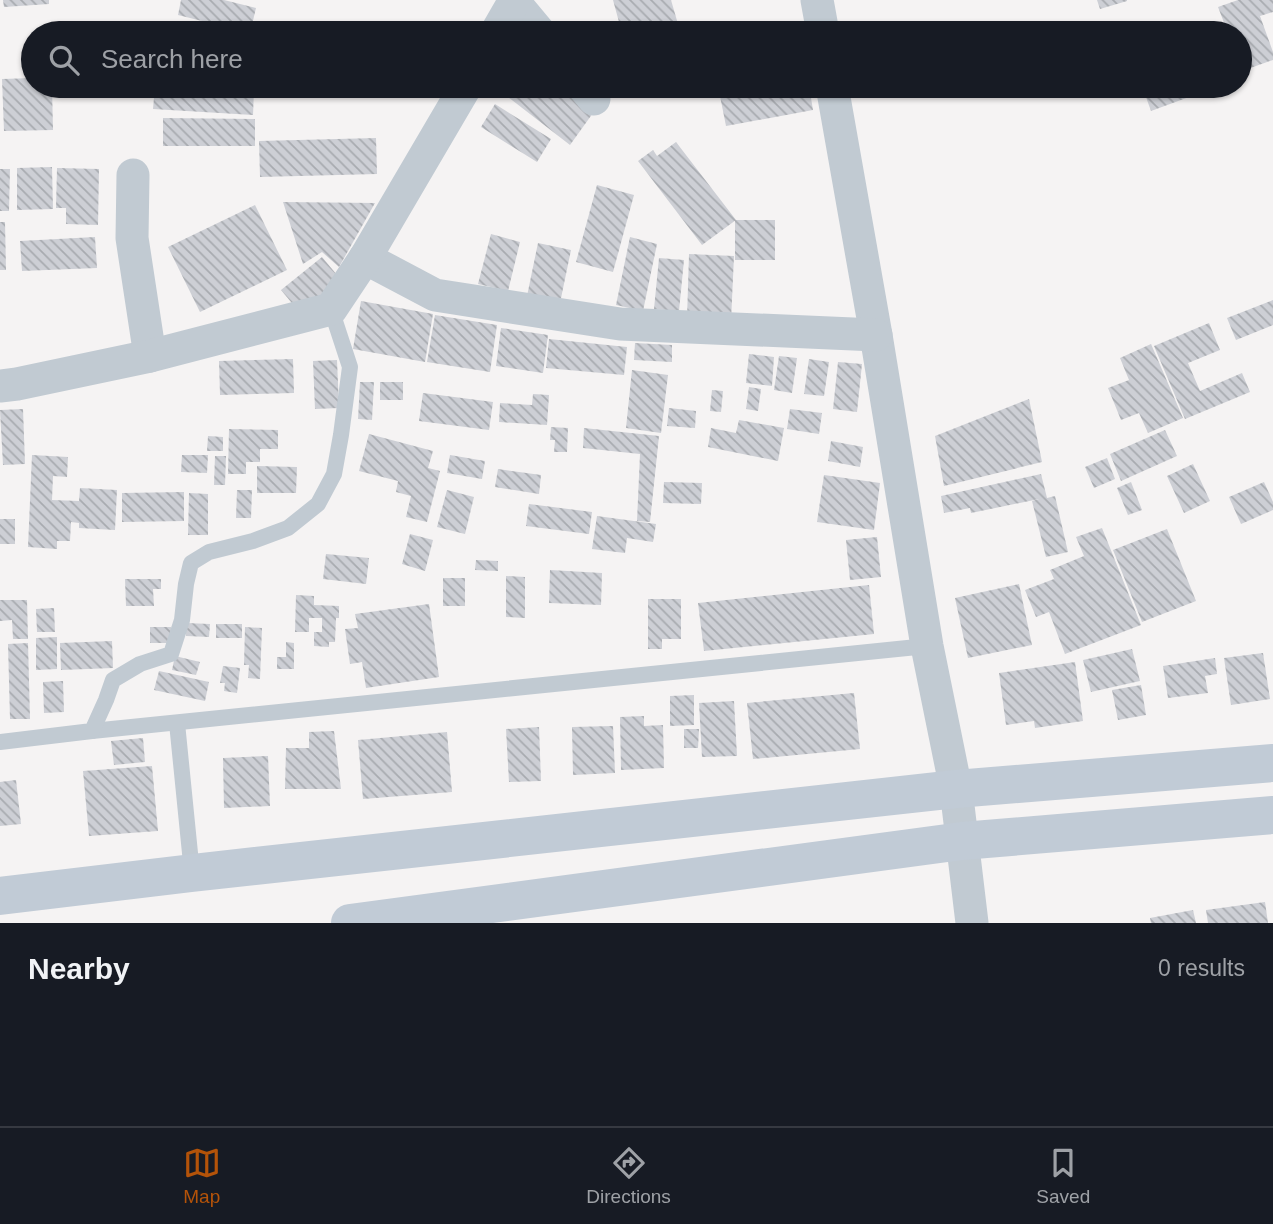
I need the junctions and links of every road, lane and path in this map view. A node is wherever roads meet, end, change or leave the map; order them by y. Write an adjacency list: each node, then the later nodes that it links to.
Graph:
1 (817, 0): 5 (street)
2 (515, 1): 3 (street); 4 (street)
3 (503, 21)
4 (531, 21)
5 (821, 21)
6 (459, 98): 9 (street)
7 (834, 98): 11 (street)
8 (133, 175): 12 (street)
9 (365, 258): 10 (street); 11 (street)
10 (331, 309): 12 (street); 16 (lane)
11 (876, 335): 14 (street)
12 (150, 356): 13 (street)
13 (0, 386)
14 (927, 646): 15 (lane); 19 (street)
15 (177, 723): 16 (lane); 22 (lane)
16 (92, 732): 17 (lane)
17 (0, 743)
18 (1273, 763): 19 (main road)
19 (956, 789): 21 (street); 22 (main road)
20 (1273, 815): 21 (main road)
21 (962, 841): 24 (main road); 25 (street)
22 (191, 873): 23 (main road)
23 (0, 896)
24 (350, 923)
25 (972, 923)

